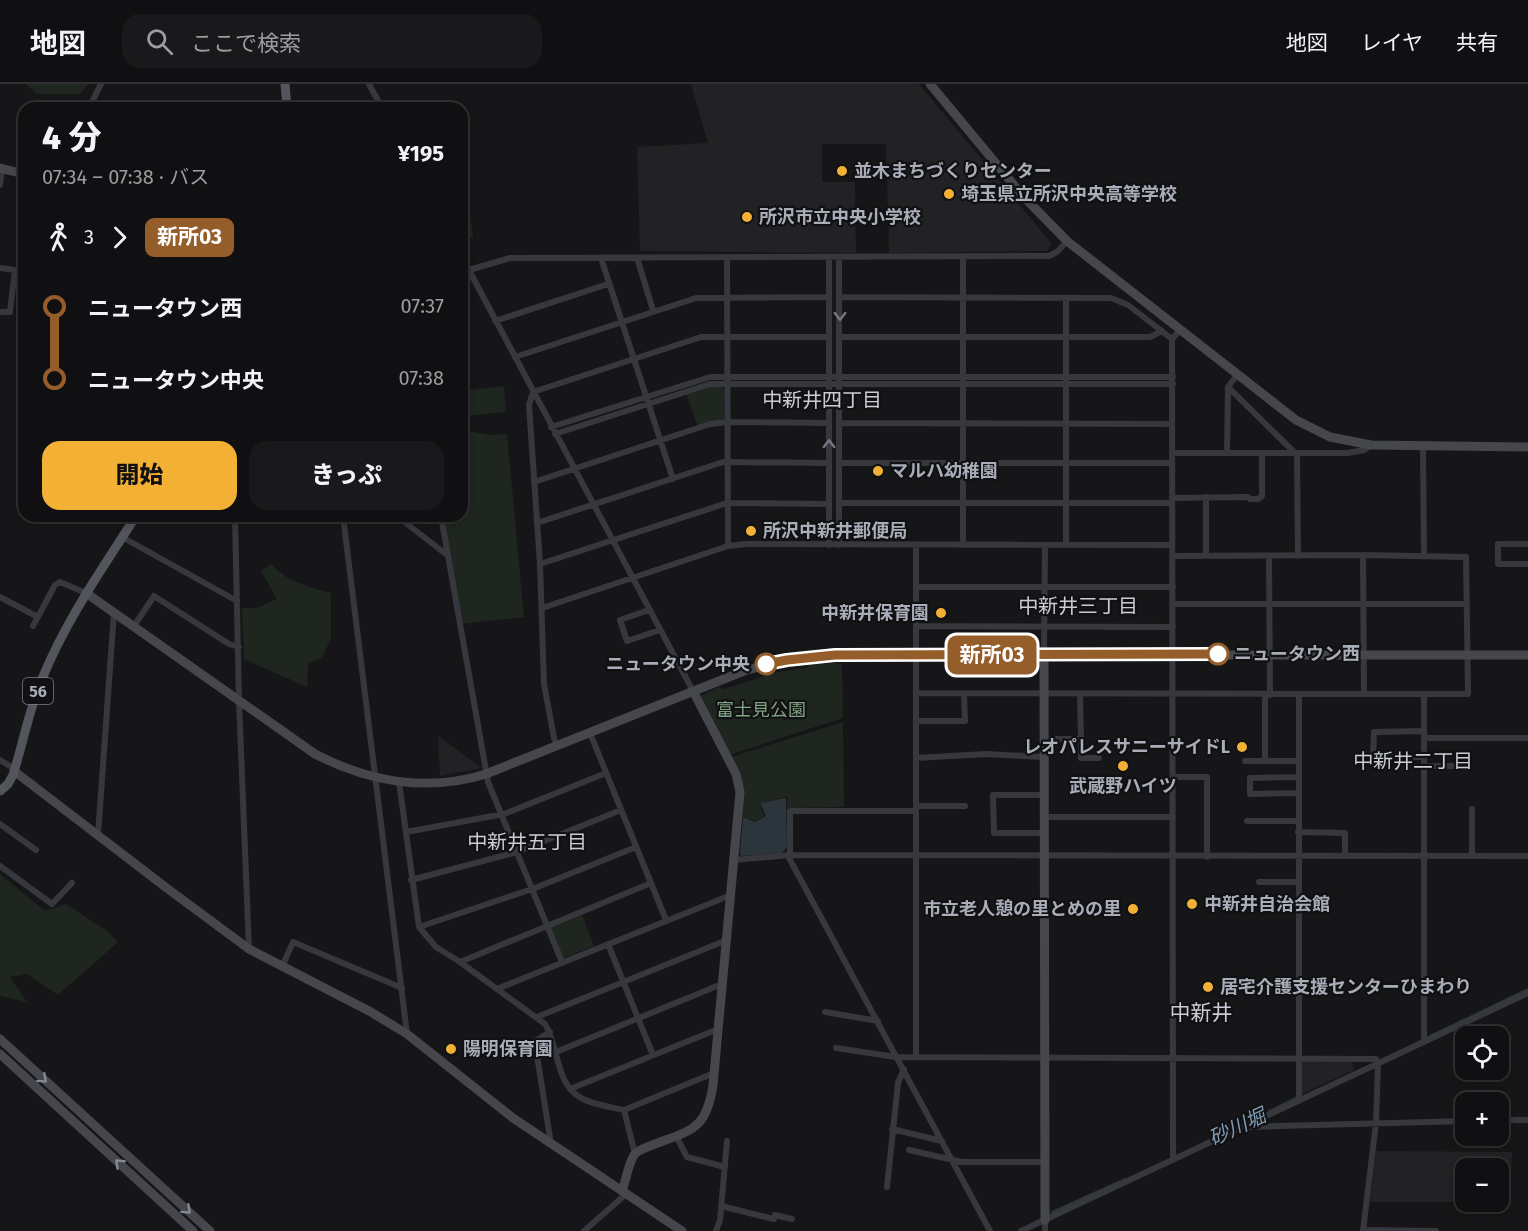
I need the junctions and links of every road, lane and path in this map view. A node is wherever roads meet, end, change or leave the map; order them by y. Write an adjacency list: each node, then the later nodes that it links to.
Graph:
1 (101, 84): 5 (street)
2 (285, 84): 6 (main road)
3 (369, 84): 7 (street)
4 (930, 84): 11 (street)
5 (92, 102)
6 (286, 102)
7 (377, 102)
8 (1, 168): 9 (street); 10 (street)
9 (18, 172)
10 (0, 185)
11 (1067, 241): 14 (street); 30 (street)
12 (829, 257): 13 (street); 17 (street); 21 (street)
13 (840, 257): 14 (street); 22 (street)
14 (963, 257): 24 (street)
15 (601, 258): 16 (street); 19 (street); 20 (street)
16 (637, 258): 17 (street); 26 (street)
17 (727, 258): 23 (street)
18 (0, 268): 27 (street)
19 (469, 270): 28 (street)
20 (608, 284): 28 (street); 29 (street)
21 (829, 297): 23 (street); 33 (street)
22 (840, 297): 24 (street); 34 (street, one-way to 34)
23 (727, 298): 26 (street); 32 (street)
24 (963, 298): 25 (street); 35 (street)
25 (1066, 298): 31 (street); 36 (street)
26 (653, 310): 29 (street)
27 (0, 312)
28 (495, 321): 38 (street)
29 (621, 321): 38 (street); 39 (street)
30 (1180, 330): 37 (street); 40 (street)
31 (1162, 332): 36 (street); 37 (street)
32 (727, 337): 33 (street); 39 (street); 42 (street)
33 (829, 337): 43 (street)
34 (840, 337): 35 (street); 44 (street)
35 (963, 338): 36 (street); 45 (street)
36 (1066, 338): 46 (street)
37 (1172, 339): 41 (street)
38 (515, 357): 49 (street)
39 (633, 359): 49 (street); 50 (street)
40 (1238, 375): 48 (street); 59 (street)
41 (1173, 377): 46 (street); 47 (street)
42 (728, 380): 43 (street); 50 (street); 51 (street)
43 (830, 380): 44 (street); 52 (street)
44 (840, 380): 45 (street); 53 (street)
45 (963, 380): 46 (street); 55 (street)
46 (1067, 381): 47 (street); 54 (street)
47 (1173, 384): 56 (street)
48 (1228, 387): 63 (street); 65 (street)
49 (532, 392): 57 (street); 74 (street)
50 (647, 400): 57 (street); 58 (street)
51 (727, 422): 52 (street); 58 (street); 66 (street)
52 (829, 423): 67 (street, one-way to 52)
53 (840, 423): 55 (street); 68 (street)
54 (1067, 423): 55 (street); 56 (street); 70 (street)
55 (963, 424): 69 (street)
56 (1172, 424): 62 (street)
57 (553, 431): 72 (street)
58 (660, 441): 72 (street); 73 (street)
59 (1371, 445): 60 (street); 65 (street)
60 (1423, 447): 61 (street); 106 (street)
61 (1528, 447)
62 (1173, 453): 63 (street); 71 (street)
63 (1227, 453): 64 (street)
64 (1262, 453): 65 (street); 75 (street)
65 (1296, 453): 105 (street)
66 (728, 463): 67 (street); 73 (street); 78 (street)
67 (829, 463): 81 (street)
68 (839, 463): 69 (street); 79 (street)
69 (963, 463): 70 (street); 80 (street)
70 (1066, 463): 71 (street); 77 (street)
71 (1172, 463): 76 (street)
72 (573, 469): 74 (street); 82 (street)
73 (673, 478): 82 (street)
74 (534, 482): 88 (street)
75 (1206, 497): 76 (street); 103 (street)
76 (1172, 500): 77 (street); 98 (street)
77 (1066, 502): 80 (street); 97 (street)
78 (728, 503): 81 (street); 90 (street); 99 (street)
79 (840, 503): 80 (street); 93 (street)
80 (963, 503): 95 (street)
81 (829, 504): 92 (street)
82 (593, 505): 88 (street); 90 (street)
83 (132, 522): 89 (main road, 56)
84 (235, 522): 115 (street)
85 (344, 522): 171 (street)
86 (405, 522): 100 (street)
87 (442, 522): 100 (street)
88 (537, 523): 107 (street)
89 (122, 537): 113 (main road, 56); 115 (street)
90 (612, 541): 107 (street); 109 (street)
91 (1528, 544): 108 (street)
92 (829, 545): 93 (street); 99 (street)
93 (839, 545): 94 (street)
94 (916, 545): 95 (street); 111 (street)
95 (963, 545): 96 (street)
96 (1045, 545): 97 (street); 110 (street)
97 (1066, 545): 98 (street)
98 (1172, 545): 102 (street)
99 (728, 546): 109 (street)
100 (448, 555): 168 (street)
101 (1363, 555): 105 (street); 106 (street); 118 (street)
102 (1172, 556): 103 (street); 112 (street)
103 (1206, 556): 104 (street)
104 (1269, 556): 105 (street); 116 (street)
105 (1298, 556)
106 (1424, 556): 119 (street)
107 (540, 564): 120 (street)
108 (1528, 564)
109 (632, 578): 120 (street); 121 (street)
110 (1044, 586): 111 (street); 112 (street); 127 (street)
111 (916, 587): 126 (street)
112 (1173, 587): 117 (street)
113 (86, 593): 122 (street); 123 (street); 166 (main road, 56)
114 (0, 597): 123 (street)
115 (237, 601): 130 (street)
116 (1269, 603): 117 (street); 118 (street); 132 (street)
117 (1173, 604): 128 (street)
118 (1362, 604): 119 (street); 136 (street)
119 (1467, 604): 133 (street)
120 (542, 608): 155 (street)
121 (649, 610): 129 (street); 129 (street)
122 (114, 612): 125 (street); 189 (street)
123 (38, 617): 124 (street)
124 (33, 626)
125 (134, 626): 130 (street); 148 (street)
126 (916, 626): 127 (street); 134 (street)
127 (1044, 627): 128 (street); 135 (street)
128 (1173, 627): 131 (street)
129 (660, 630): 138 (street)
130 (239, 647): 148 (street)
131 (1173, 654): 132 (street); 135 (street); 143 (street)
132 (1269, 654): 136 (street); 147 (street)
133 (1467, 654): 136 (street); 137 (street); 146 (street)
134 (916, 655): 135 (street); 138 (street); 139 (street)
135 (1044, 655): 141 (street)
136 (1363, 655): 145 (street)
137 (1528, 655)
138 (693, 691): 150 (street); 203 (street)
139 (916, 693): 140 (street); 149 (street)
140 (964, 694): 141 (street); 149 (street)
141 (1044, 694): 142 (street); 153 (street)
142 (1080, 694): 143 (street); 154 (street)
143 (1172, 694): 147 (street); 169 (street)
144 (1299, 694): 145 (street); 147 (street); 163 (street)
145 (1364, 694): 146 (street)
146 (1424, 694): 151 (street)
147 (1267, 695): 162 (street)
148 (239, 701): 171 (street); 217 (street)
149 (916, 721): 158 (street)
150 (590, 733): 155 (street); 167 (street)
151 (1424, 735): 152 (street); 157 (street); 157 (street)
152 (1528, 738)
153 (1044, 739): 154 (street); 156 (street)
154 (1081, 739): 159 (street)
155 (557, 746): 168 (street)
156 (1044, 757): 158 (street); 175 (street)
157 (1424, 757): 164 (street)
158 (916, 758): 177 (street)
159 (1099, 758)
160 (0, 760): 166 (street)
161 (1245, 761): 162 (street)
162 (1265, 761): 163 (street)
163 (1298, 761): 170 (street)
164 (1424, 766): 165 (street); 202 (street)
165 (1468, 766)
166 (14, 771): 173 (main road, 56); 189 (street)
167 (606, 773): 179 (street); 180 (street)
168 (486, 774): 172 (street); 180 (street)
169 (1173, 777): 182 (street); 201 (street)
170 (1298, 777): 174 (street); 174 (street)
171 (375, 778): 172 (street); 223 (street)
172 (399, 782): 186 (street)
173 (0, 791)
174 (1298, 793): 184 (street)
175 (1044, 795): 181 (street); 188 (street)
176 (965, 806): 177 (street)
177 (916, 808): 193 (street); 194 (street)
178 (1472, 809): 199 (street)
179 (621, 810): 190 (street); 192 (street)
180 (501, 815): 186 (street); 192 (street)
181 (1045, 817): 182 (street); 188 (street)
182 (1173, 817): 196 (street)
183 (1247, 821): 184 (street)
184 (1298, 821): 187 (street)
185 (0, 824): 191 (street)
186 (406, 832): 205 (street)
187 (1298, 832): 197 (street); 198 (street)
188 (1044, 833): 195 (street)
189 (98, 835): 217 (street)
190 (636, 847): 209 (street); 210 (street)
191 (36, 850)
192 (517, 852): 205 (street); 210 (street)
193 (789, 855): 194 (street); 203 (street); 229 (street)
194 (916, 856): 195 (street); 240 (street)
195 (1044, 856): 196 (street); 241 (street)
196 (1174, 856): 201 (street); 242 (street)
197 (1298, 856): 198 (street); 201 (street); 207 (street)
198 (1345, 856): 202 (street)
199 (1472, 856): 200 (street); 202 (street)
200 (1528, 856)
201 (1207, 857)
202 (1424, 857): 234 (street)
203 (734, 860): 211 (street)
204 (0, 866): 208 (street)
205 (411, 880): 214 (street)
206 (1259, 882): 207 (street)
207 (1299, 882): 243 (street)
208 (72, 883)
209 (651, 883): 212 (street); 213 (street)
210 (531, 889): 213 (street); 214 (street)
211 (731, 895): 212 (street); 215 (street)
212 (666, 920): 216 (street)
213 (546, 926): 218 (street); 219 (street)
214 (419, 927): 218 (street)
215 (727, 940): 221 (street); 222 (street)
216 (608, 944): 219 (street); 221 (street)
217 (249, 949): 220 (street)
218 (460, 962): 224 (street)
219 (562, 962): 224 (street)
220 (282, 967): 223 (street); 232 (street)
221 (624, 981): 227 (street); 228 (street)
222 (722, 984): 228 (street); 230 (street)
223 (402, 988): 232 (street)
224 (497, 989): 227 (street)
225 (1528, 993): 234 (street)
226 (825, 1012): 229 (street)
227 (537, 1017): 231 (street)
228 (638, 1018): 236 (street); 238 (street)
229 (878, 1021): 239 (street)
230 (718, 1029): 238 (street); 246 (street)
231 (550, 1032): 236 (street); 259 (street)
232 (407, 1034): 259 (street)
233 (0, 1039): 273 (street, one-way to 273)
234 (1424, 1042): 244 (street)
235 (836, 1048): 239 (street)
236 (556, 1052): 247 (street)
237 (0, 1054): 272 (street, one-way to 237)
238 (653, 1055): 247 (street)
239 (896, 1056): 240 (street); 245 (street)
240 (916, 1057): 241 (street)
241 (1045, 1057): 242 (street); 264 (street)
242 (1173, 1058): 243 (street); 262 (street)
243 (1298, 1059): 244 (street); 248 (street)
244 (1378, 1063): 248 (street); 253 (street)
245 (904, 1069): 255 (street); 258 (street)
246 (714, 1073): 249 (street); 256 (street)
247 (570, 1089): 249 (street)
248 (1299, 1100): 254 (street)
249 (624, 1110): 261 (street)
250 (1509, 1120): 251 (street)
251 (1528, 1120)
252 (1455, 1121): 253 (street)
253 (1376, 1123): 254 (street); 281 (street)
254 (1243, 1127): 262 (street)
255 (892, 1129): 258 (street); 266 (street)
256 (676, 1136): 261 (street); 265 (street)
257 (727, 1141): 265 (street)
258 (942, 1141): 263 (street)
259 (551, 1144): 267 (street)
260 (909, 1150): 263 (street)
261 (635, 1154): 267 (street)
262 (1173, 1160): 270 (street)
263 (953, 1161): 264 (street); 278 (street)
264 (1045, 1162): 270 (street)
265 (725, 1167): 268 (street)
266 (887, 1187)
267 (624, 1193): 271 (street); 276 (street)
268 (721, 1206): 269 (street); 277 (street)
269 (792, 1219)
270 (1045, 1220): 279 (street); 280 (street)
271 (591, 1225): 274 (street); 275 (street)
272 (193, 1231)
273 (210, 1231)
274 (584, 1231)
275 (599, 1231)
276 (682, 1231)
277 (716, 1231)
278 (990, 1231)
279 (1021, 1231)
280 (1045, 1231)
281 (1363, 1231): 282 (street)
282 (1436, 1231)

